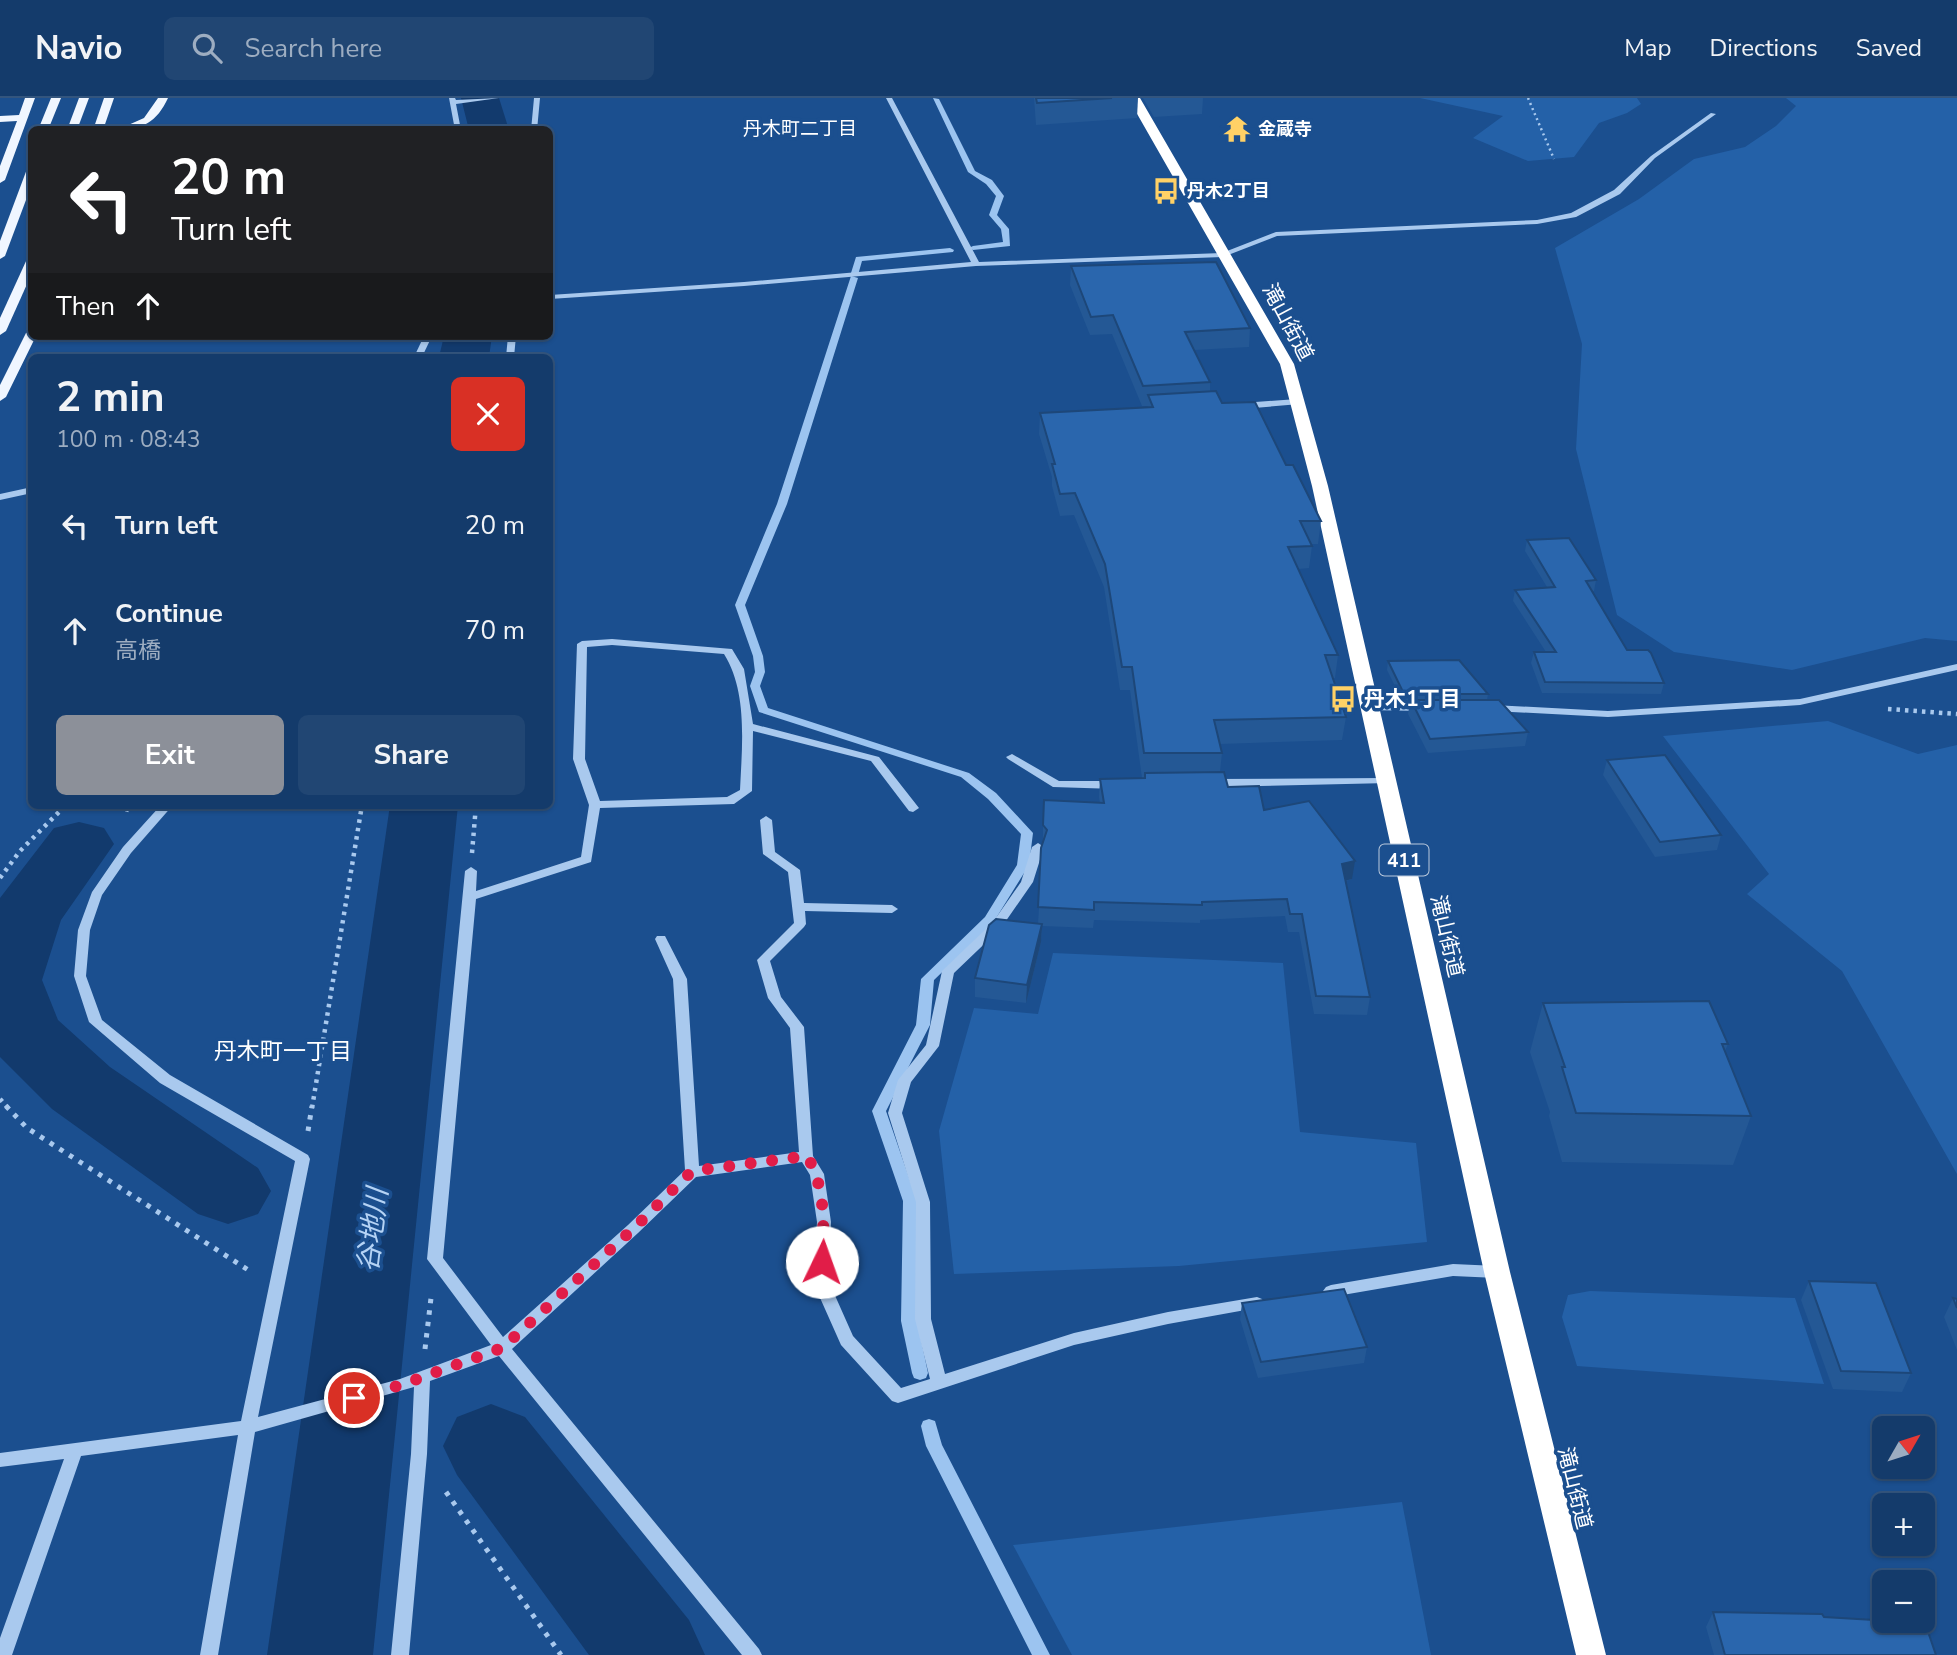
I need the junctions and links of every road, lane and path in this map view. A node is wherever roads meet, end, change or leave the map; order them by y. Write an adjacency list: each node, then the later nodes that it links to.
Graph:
1 (30, 98): 14 (main road)
2 (56, 98): 16 (main road)
3 (83, 98): 17 (main road)
4 (109, 98): 18 (main road)
5 (163, 98): 19 (main road)
6 (496, 98): 12 (street)
7 (537, 98): 21 (street)
8 (889, 98): 9 (street); 27 (street)
9 (901, 98)
10 (1134, 98): 25 (highway, 滝山街道 / 411)
11 (1528, 98): 22 (path)
12 (452, 100): 20 (street)
13 (1713, 114): 25 (street)
14 (21, 118): 15 (main road); 23 (main road)
15 (0, 119)
16 (45, 126)
17 (73, 126)
18 (99, 126)
19 (136, 126)
20 (457, 126)
21 (534, 126)
22 (1554, 159)
23 (0, 180)
24 (28, 180): 26 (main road)
25 (1223, 255): 27 (street); 33 (highway, 滝山街道 / 411)
26 (0, 256)
27 (976, 264): 29 (street)
28 (28, 268): 30 (main road)
29 (553, 296)
30 (0, 331)
31 (28, 340): 32 (main road)
32 (0, 397)
33 (1297, 402): 34 (street); 38 (highway, 滝山街道 / 411)
34 (1231, 406)
35 (28, 491): 36 (street)
36 (0, 497)
37 (1957, 667): 40 (street)
38 (1368, 708): 39 (street); 43 (highway, 滝山街道 / 411)
39 (1436, 708)
40 (1477, 708)
41 (748, 726): 46 (street); 46 (street); 47 (street)
42 (1012, 757): 45 (street)
43 (1385, 781): 44 (street); 65 (highway, 滝山街道 / 411)
44 (1194, 784)
45 (1125, 785)
46 (595, 805): 56 (street)
47 (913, 808)
48 (62, 809): 55 (path)
49 (163, 809): 62 (street)
50 (361, 809): 62 (path)
51 (476, 809): 54 (path)
52 (766, 820): 57 (street)
53 (1038, 847): 71 (street)
54 (471, 871): 56 (street)
55 (0, 878)
56 (470, 897): 64 (street)
57 (798, 907): 58 (street); 61 (street)
58 (892, 909)
59 (661, 939): 63 (street)
60 (0, 1099): 66 (path)
61 (807, 1156): 63 (street); 71 (street)
62 (303, 1159): 66 (street)
63 (692, 1171): 69 (street)
64 (435, 1259): 69 (street); 70 (path)
65 (1497, 1272): 67 (street); 81 (highway, 滝山街道 / 411)
66 (277, 1289): 72 (street)
67 (1317, 1293)
68 (1277, 1300): 71 (street)
69 (502, 1348): 70 (street); 80 (street)
70 (422, 1377): 72 (street); 74 (street)
71 (939, 1382)
72 (248, 1427): 73 (street); 77 (street)
73 (75, 1450): 75 (street); 76 (street)
74 (419, 1454): 78 (street); 79 (path)
75 (0, 1460)
76 (3, 1655)
77 (209, 1655)
78 (400, 1655)
79 (561, 1655)
80 (753, 1655)
81 (1591, 1655)

